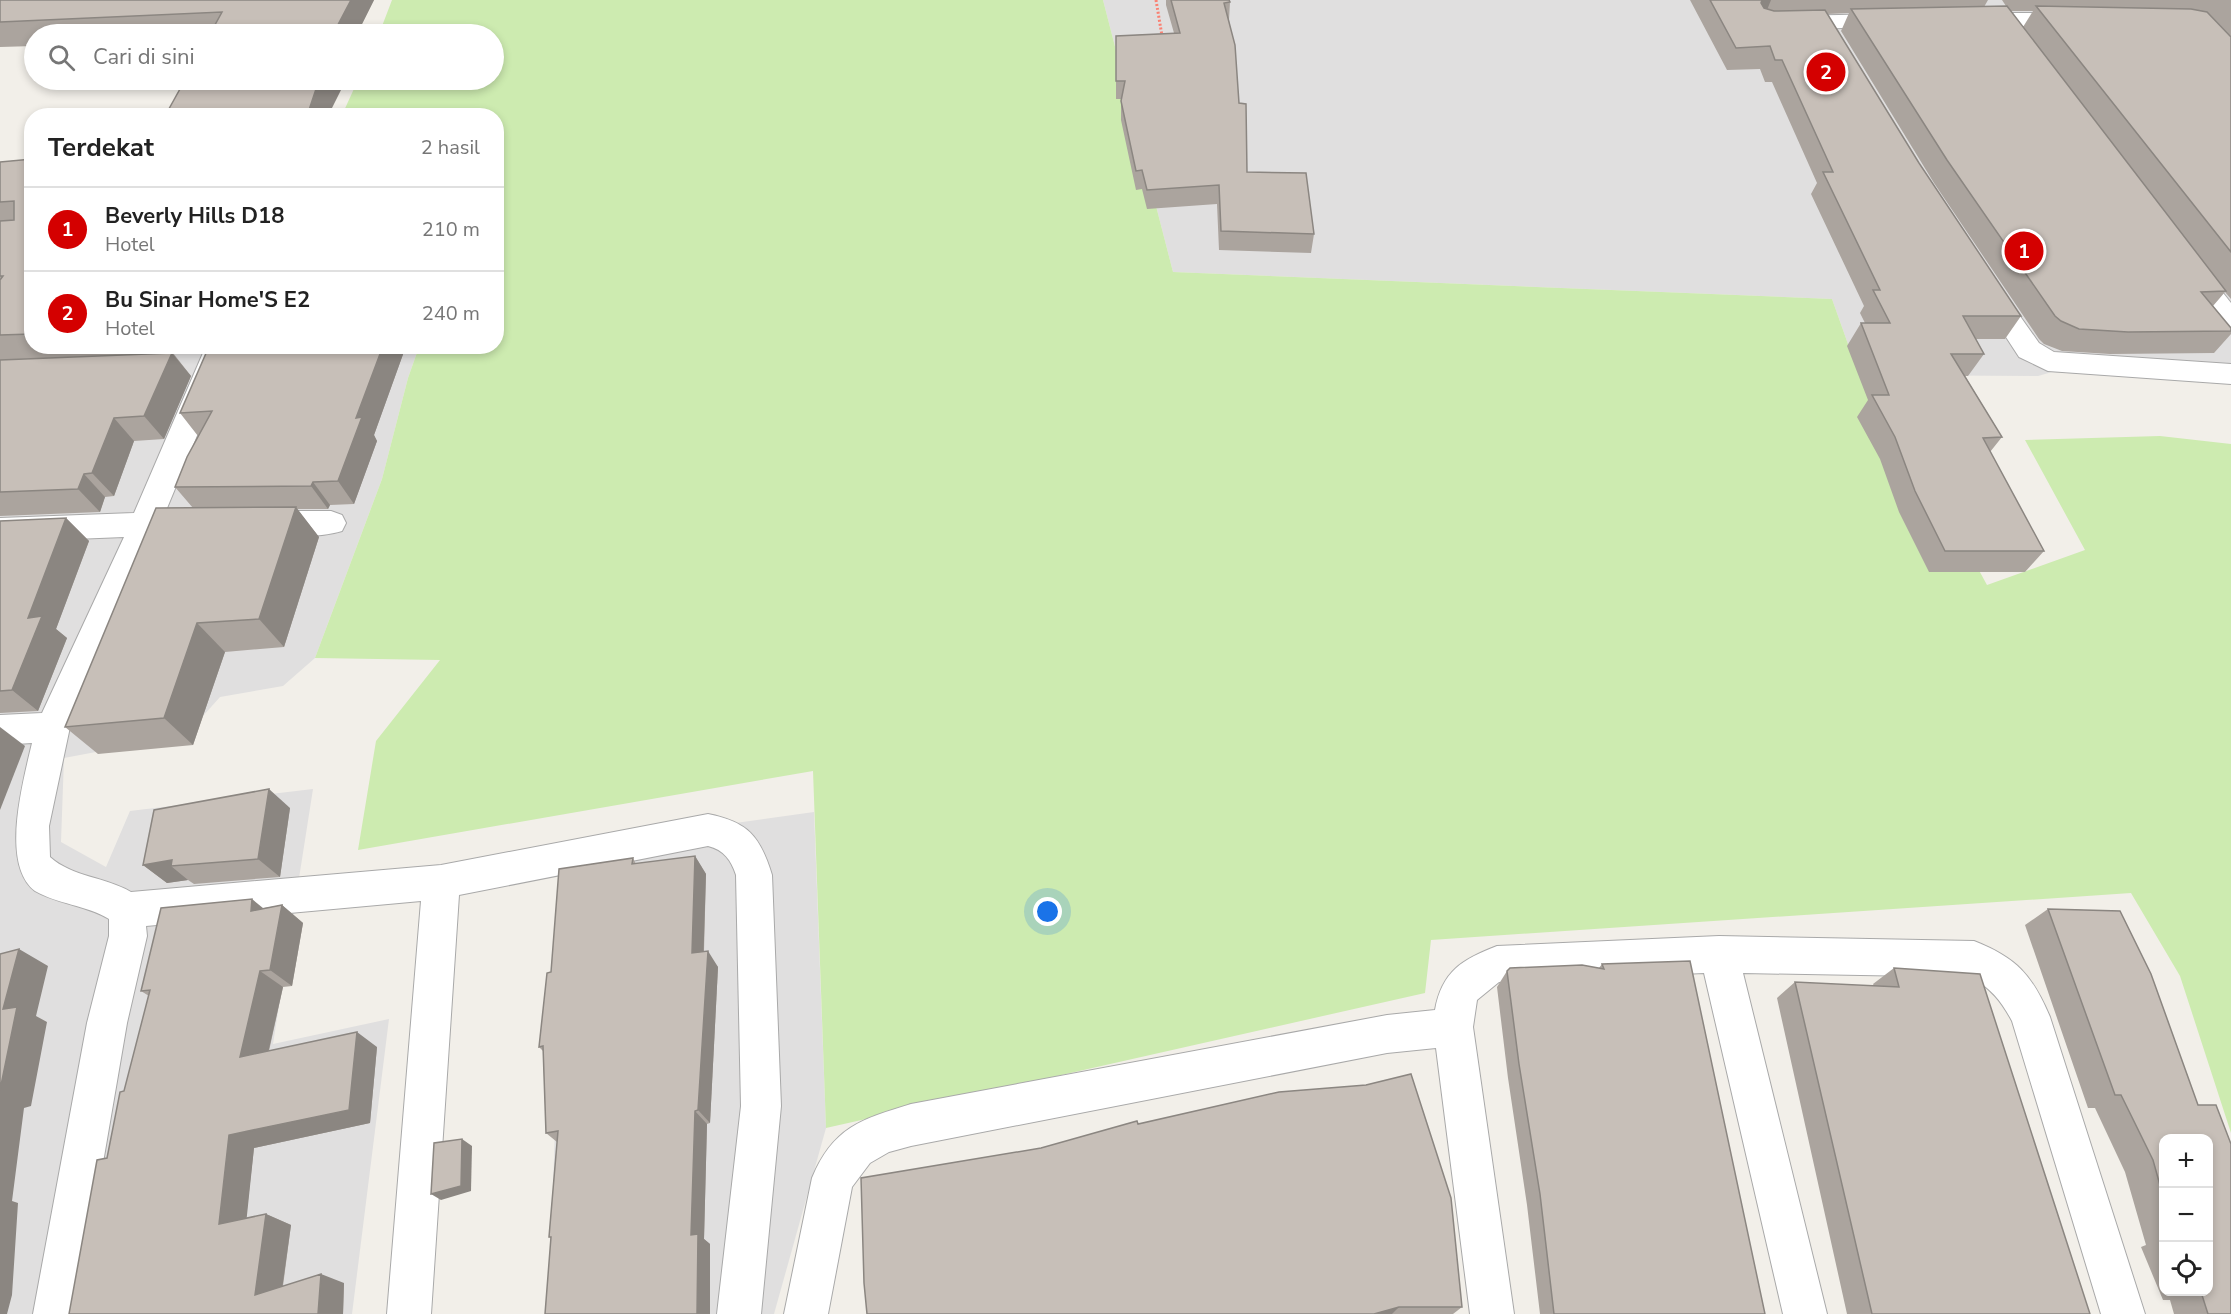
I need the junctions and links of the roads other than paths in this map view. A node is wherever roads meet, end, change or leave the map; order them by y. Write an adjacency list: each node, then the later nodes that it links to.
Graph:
1 (1995, 10): 2 (street); 4 (street); 7 (street)
2 (1957, 20)
3 (1912, 21): 5 (street)
4 (2095, 21)
5 (1822, 22): 6 (street); 8 (street)
6 (1765, 24)
7 (2022, 45)
8 (1839, 50)
9 (2176, 250): 11 (street)
10 (1975, 268): 13 (street)
11 (2231, 322)
12 (215, 359): 17 (street)
13 (2231, 374)
14 (331, 523): 16 (street)
15 (191, 524): 17 (street)
16 (238, 524)
17 (145, 525): 18 (street); 19 (street)
18 (0, 531)
19 (53, 727): 20 (street); 22 (street)
20 (0, 730)
21 (441, 882): 22 (street); 26 (street); 27 (street)
22 (127, 910): 25 (street)
23 (1719, 954): 24 (street); 30 (street); 31 (street)
24 (1453, 1027): 28 (street); 29 (street)
25 (55, 1314)
26 (409, 1314)
27 (739, 1314)
28 (806, 1314)
29 (1492, 1314)
30 (1805, 1314)
31 (2123, 1314)

